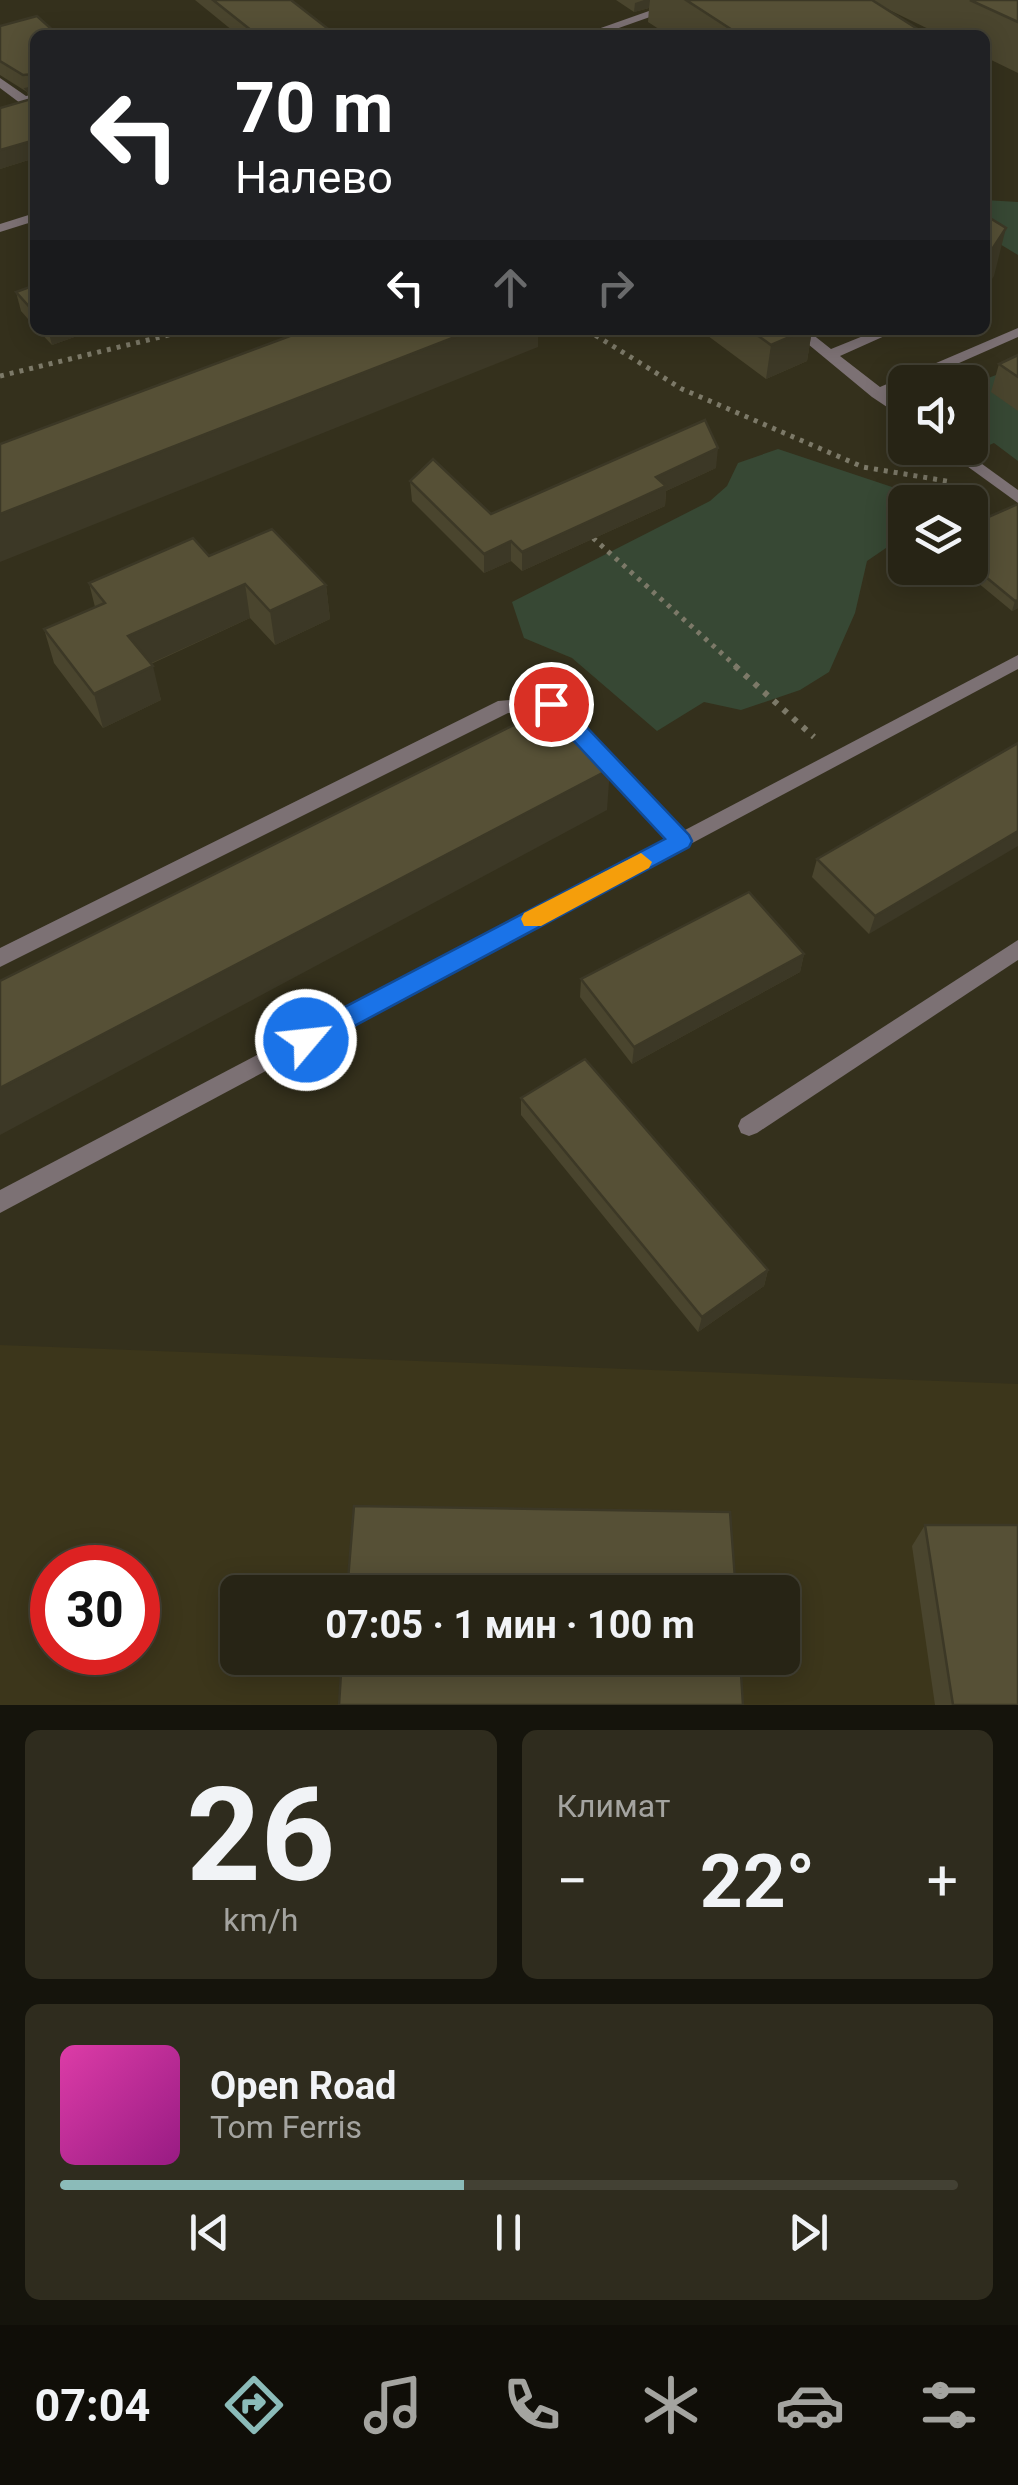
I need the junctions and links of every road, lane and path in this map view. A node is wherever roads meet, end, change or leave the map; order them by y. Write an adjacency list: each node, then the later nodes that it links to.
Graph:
1 (692, 0): 2 (street)
2 (660, 10): 3 (street); 4 (street)
3 (674, 18)
4 (602, 30)
5 (0, 82): 6 (street)
6 (30, 99)
7 (30, 219): 8 (street)
8 (0, 228)
9 (1018, 332): 16 (street)
10 (168, 335): 15 (path)
11 (595, 335): 19 (path)
12 (805, 335): 14 (street)
13 (878, 335): 14 (street)
14 (831, 354): 16 (street)
15 (0, 376)
16 (878, 394): 17 (street)
17 (888, 401)
18 (973, 465): 19 (street)
19 (998, 483): 20 (street)
20 (1018, 498)
21 (593, 538): 23 (path)
22 (1018, 661): 23 (street)
23 (838, 758): 24 (street)
24 (681, 841): 26 (street); 28 (street)
25 (1018, 949): 27 (street)
26 (0, 958)
27 (749, 1126)
28 (0, 1202)

